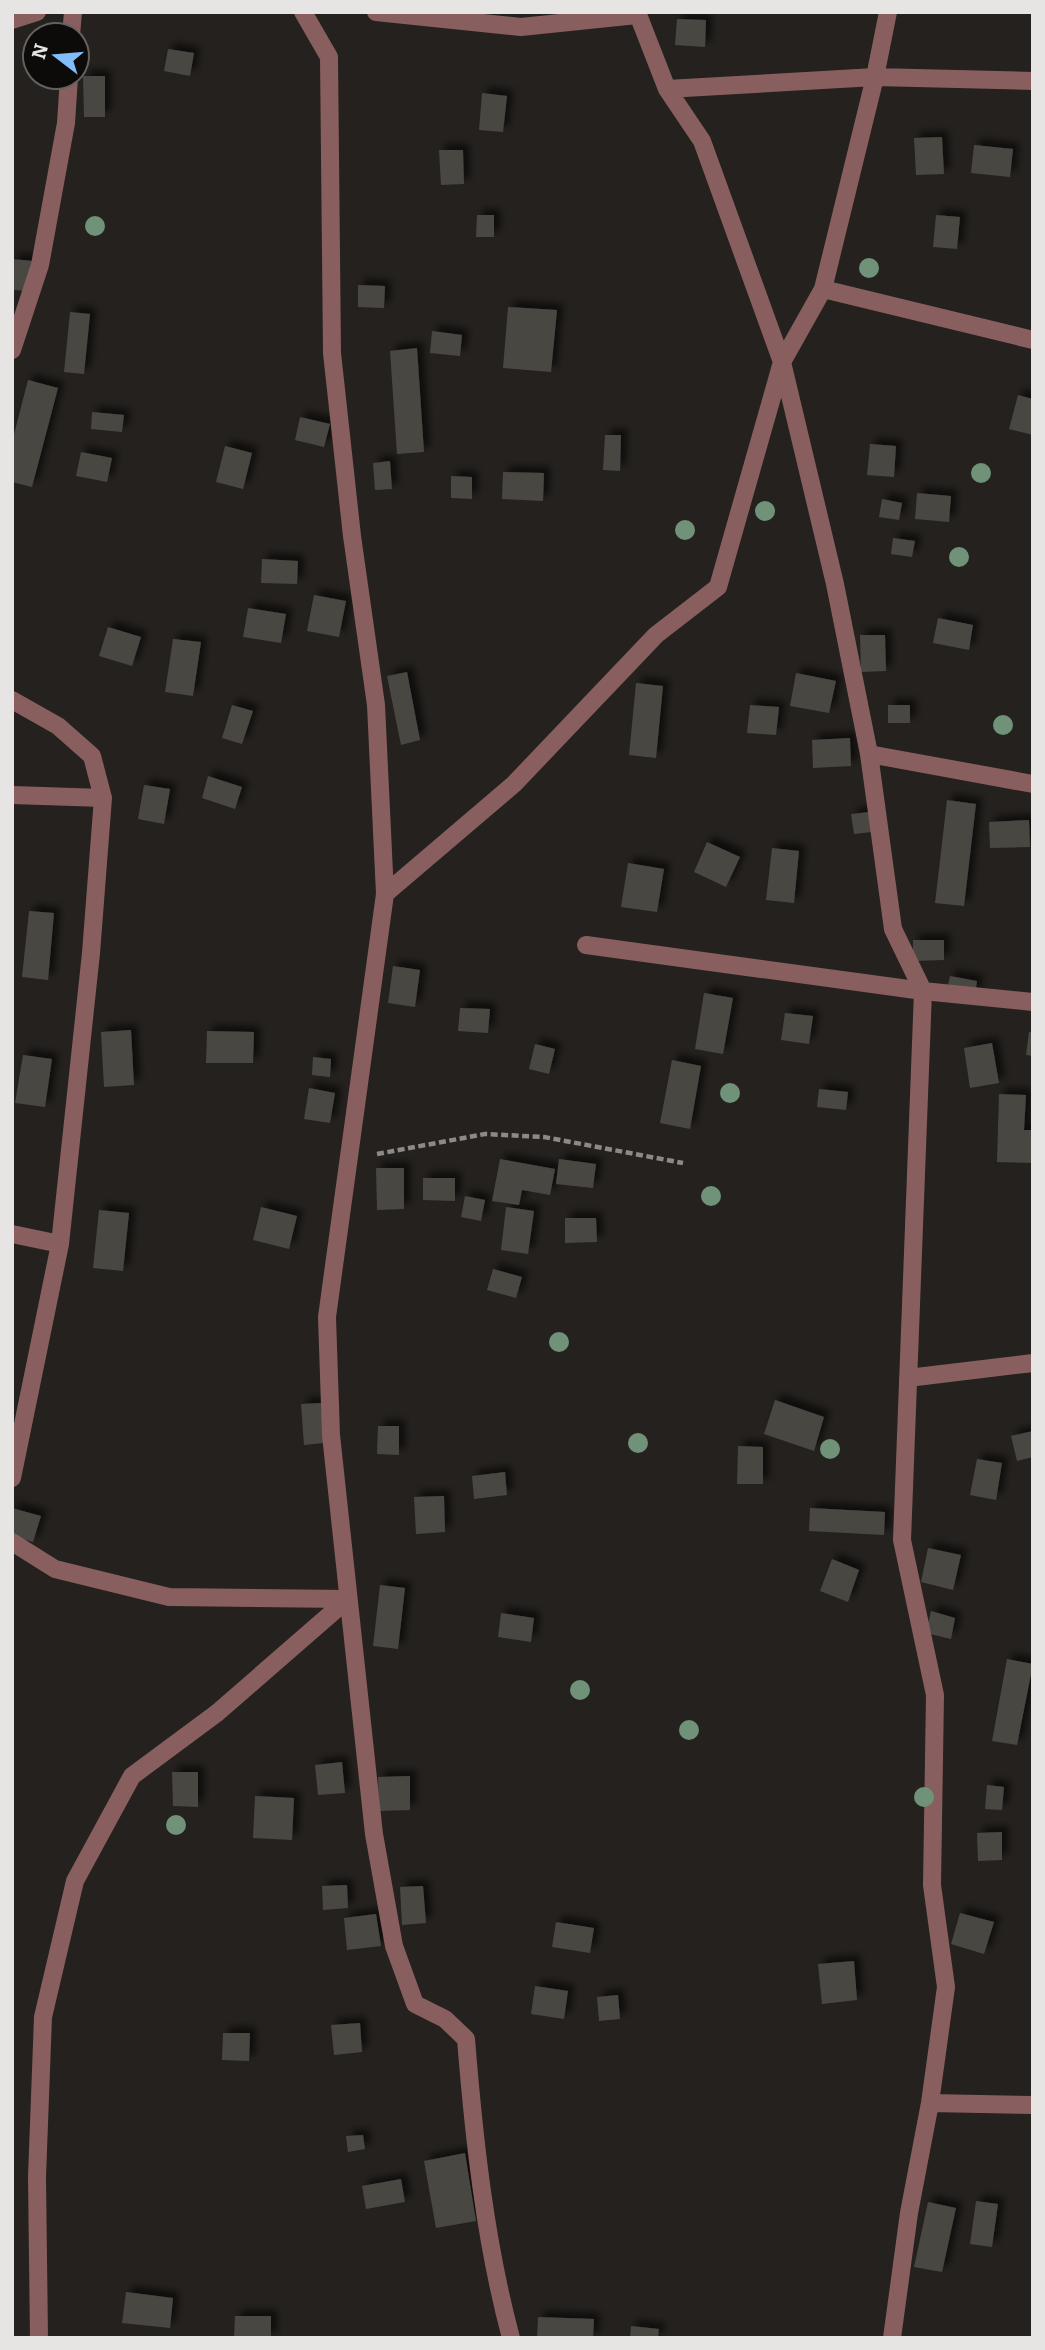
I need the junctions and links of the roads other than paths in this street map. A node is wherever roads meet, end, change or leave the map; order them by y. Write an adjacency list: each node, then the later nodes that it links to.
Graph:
1 (37, 12): 6 (street)
2 (303, 12): 20 (street)
3 (376, 12): 5 (street)
4 (888, 12): 7 (street)
5 (637, 14): 9 (street)
6 (12, 20)
7 (875, 77): 8 (street); 9 (street); 11 (street)
8 (1033, 81)
9 (667, 89): 14 (street)
10 (68, 91): 13 (street)
11 (823, 289): 12 (street); 14 (street)
12 (1033, 340)
13 (12, 350)
14 (782, 362): 16 (street); 20 (street)
15 (12, 700): 19 (street)
16 (869, 754): 17 (street); 22 (street)
17 (1033, 784)
18 (12, 795): 19 (street)
19 (103, 798): 25 (street)
20 (385, 894): 30 (street)
21 (586, 945): 22 (street)
22 (923, 991): 23 (street); 27 (street)
23 (1033, 1002)
24 (12, 1234): 25 (street)
25 (60, 1244): 28 (street)
26 (1033, 1363): 27 (street)
27 (908, 1378): 31 (street)
28 (12, 1478)
29 (12, 1542): 30 (street)
30 (348, 1599): 33 (street); 34 (street)
31 (930, 2103): 32 (street); 35 (street)
32 (1033, 2105)
33 (38, 2338)
34 (512, 2338)
35 (892, 2338)

